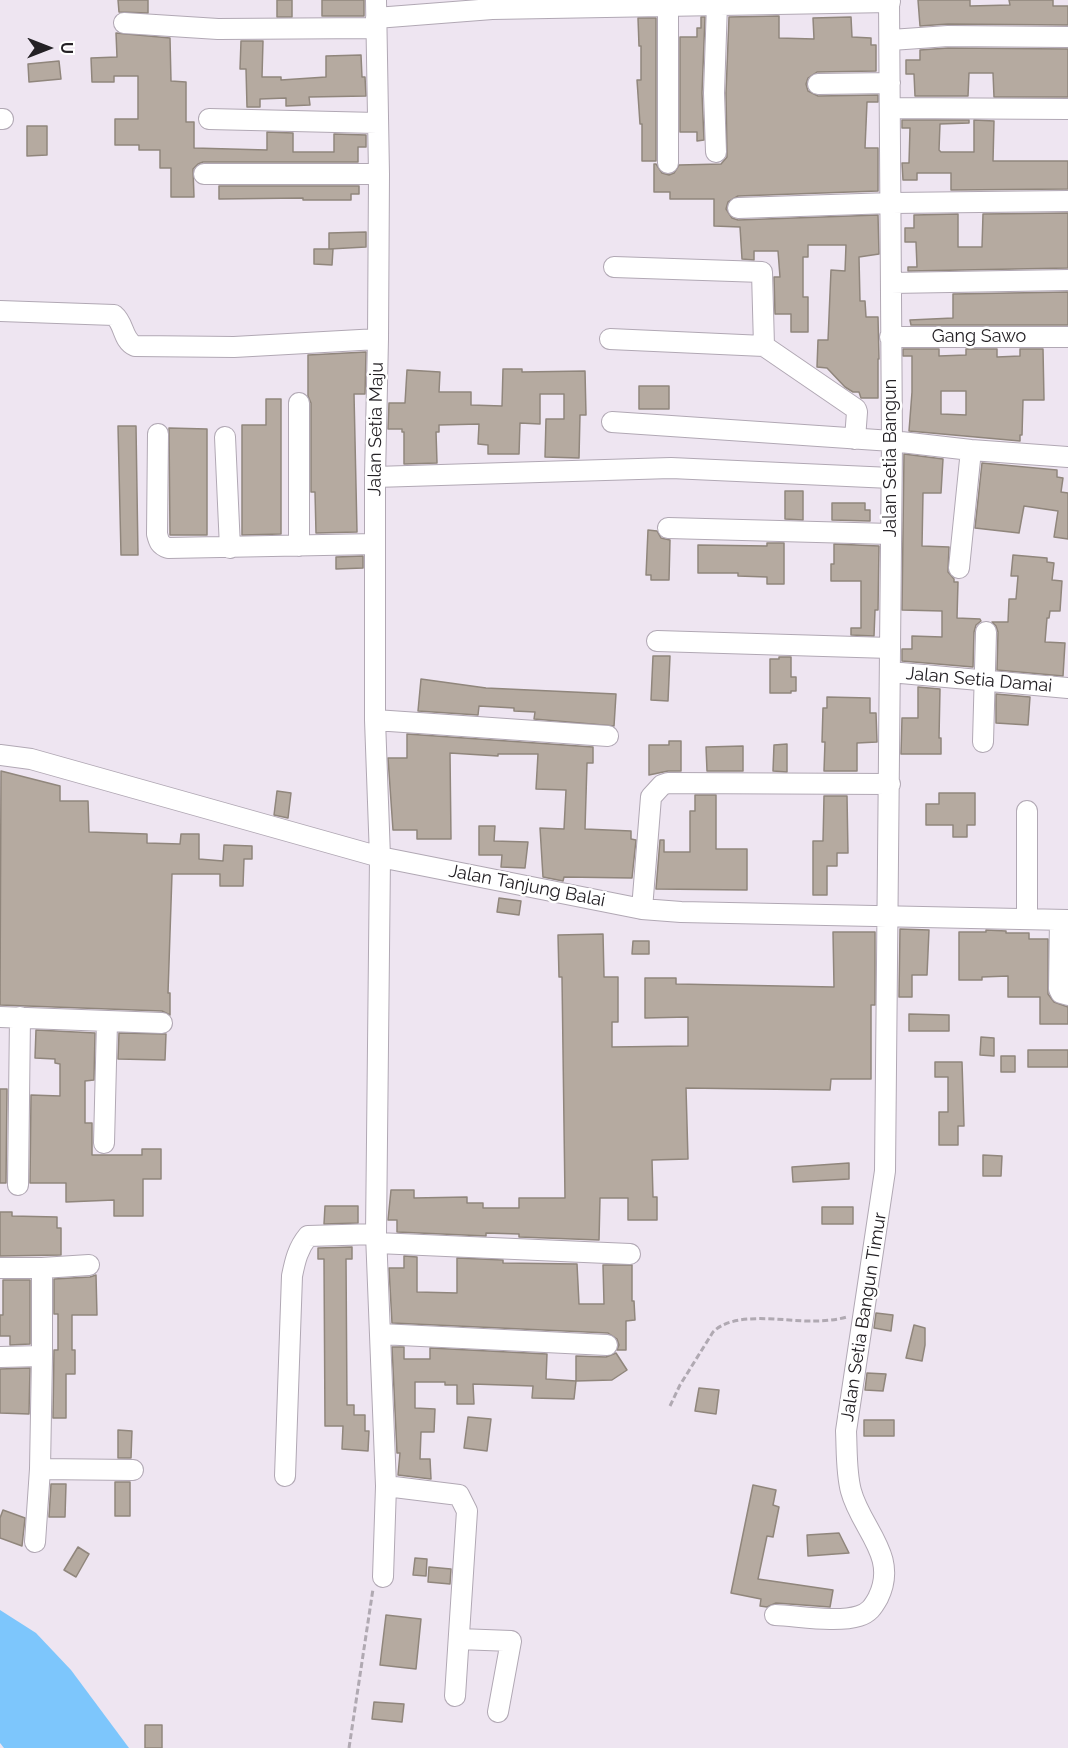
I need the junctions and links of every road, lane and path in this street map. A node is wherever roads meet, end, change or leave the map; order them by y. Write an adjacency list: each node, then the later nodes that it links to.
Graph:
1 (890, 1): 2 (street); 8 (street, Jalan Setia Bangun)
2 (777, 2): 3 (street)
3 (717, 4): 4 (street); 15 (street)
4 (668, 6): 5 (street); 16 (street)
5 (376, 15): 6 (street); 14 (street, Jalan Setia Maju)
6 (124, 23)
7 (1068, 37): 8 (street)
8 (891, 40): 9 (street, Jalan Setia Bangun)
9 (890, 83): 10 (street); 11 (street, Jalan Setia Bangun)
10 (818, 84)
11 (891, 108): 12 (street); 20 (street, Jalan Setia Bangun)
12 (1068, 109)
13 (209, 118): 14 (street)
14 (377, 123): 18 (street, Jalan Setia Maju)
15 (716, 152)
16 (668, 163)
17 (204, 174): 18 (street)
18 (379, 174): 28 (street, Jalan Setia Maju)
19 (1068, 201): 20 (street)
20 (892, 203): 21 (street); 24 (street, Jalan Setia Bangun)
21 (738, 208)
22 (614, 267): 30 (street)
23 (1068, 280): 24 (street)
24 (891, 283): 26 (street, Jalan Setia Bangun)
25 (0, 312): 28 (street)
26 (890, 337): 27 (street, Gang Sawo); 36 (street, Jalan Setia Bangun)
27 (1068, 337)
28 (378, 339): 39 (street, Jalan Setia Maju)
29 (610, 339): 30 (street)
30 (764, 346): 35 (street)
31 (298, 403): 44 (street)
32 (612, 422): 35 (street)
33 (158, 434): 45 (street)
34 (225, 437): 45 (street)
35 (855, 439): 36 (street)
36 (892, 441): 37 (street); 40 (street, Jalan Setia Bangun)
37 (971, 450): 38 (street); 46 (street)
38 (1068, 457)
39 (375, 477): 40 (street); 43 (street, Jalan Setia Maju)
40 (891, 478): 42 (street, Jalan Setia Bangun)
41 (668, 528): 42 (street)
42 (891, 534): 49 (street, Jalan Setia Bangun)
43 (375, 544): 44 (street); 53 (street, Jalan Setia Maju)
44 (299, 546): 45 (street)
45 (230, 548)
46 (959, 568)
47 (986, 632): 51 (street)
48 (657, 641): 49 (street)
49 (890, 648): 50 (street, Jalan Setia Bangun)
50 (890, 672): 51 (street, Jalan Setia Damai); 57 (street, Jalan Setia Bangun)
51 (985, 681): 52 (street, Jalan Setia Damai); 55 (street)
52 (1068, 688)
53 (375, 720): 54 (street); 59 (street, Jalan Setia Maju)
54 (608, 736)
55 (983, 742)
56 (0, 755): 59 (street, Jalan Tanjung Balai)
57 (890, 784): 60 (street); 61 (street, Jalan Setia Bangun)
58 (1027, 811): 62 (street)
59 (380, 857): 60 (street, Jalan Tanjung Balai); 71 (street, Jalan Setia Maju)
60 (642, 909): 61 (street, Jalan Tanjung Balai)
61 (888, 915): 62 (street, Jalan Tanjung Balai); 76 (street, Jalan Setia Bangun Timur)
62 (1027, 918): 63 (street, Jalan Tanjung Balai)
63 (1064, 920): 64 (street)
64 (1068, 995)
65 (0, 1017): 66 (street)
66 (20, 1017): 67 (street); 70 (street)
67 (106, 1022): 68 (street); 69 (street)
68 (162, 1023)
69 (104, 1143)
70 (18, 1185)
71 (377, 1238): 72 (street); 77 (street, Jalan Setia Maju); 84 (street)
72 (630, 1254)
73 (89, 1265): 75 (street)
74 (0, 1268): 75 (street)
75 (42, 1268): 79 (street)
76 (864, 1314): 81 (path); 88 (street, Jalan Setia Bangun Timur)
77 (380, 1334): 78 (street); 85 (street, Jalan Setia Maju)
78 (607, 1345)
79 (42, 1356): 80 (street); 82 (street)
80 (0, 1357)
81 (670, 1406)
82 (40, 1469): 83 (street); 86 (street)
83 (133, 1470)
84 (285, 1476)
85 (386, 1486): 87 (street, Jalan Setia Maju); 89 (street)
86 (35, 1542)
87 (383, 1577): 92 (path)
88 (775, 1615)
89 (459, 1639): 90 (street); 91 (street)
90 (455, 1696)
91 (498, 1712)
92 (349, 1748)

